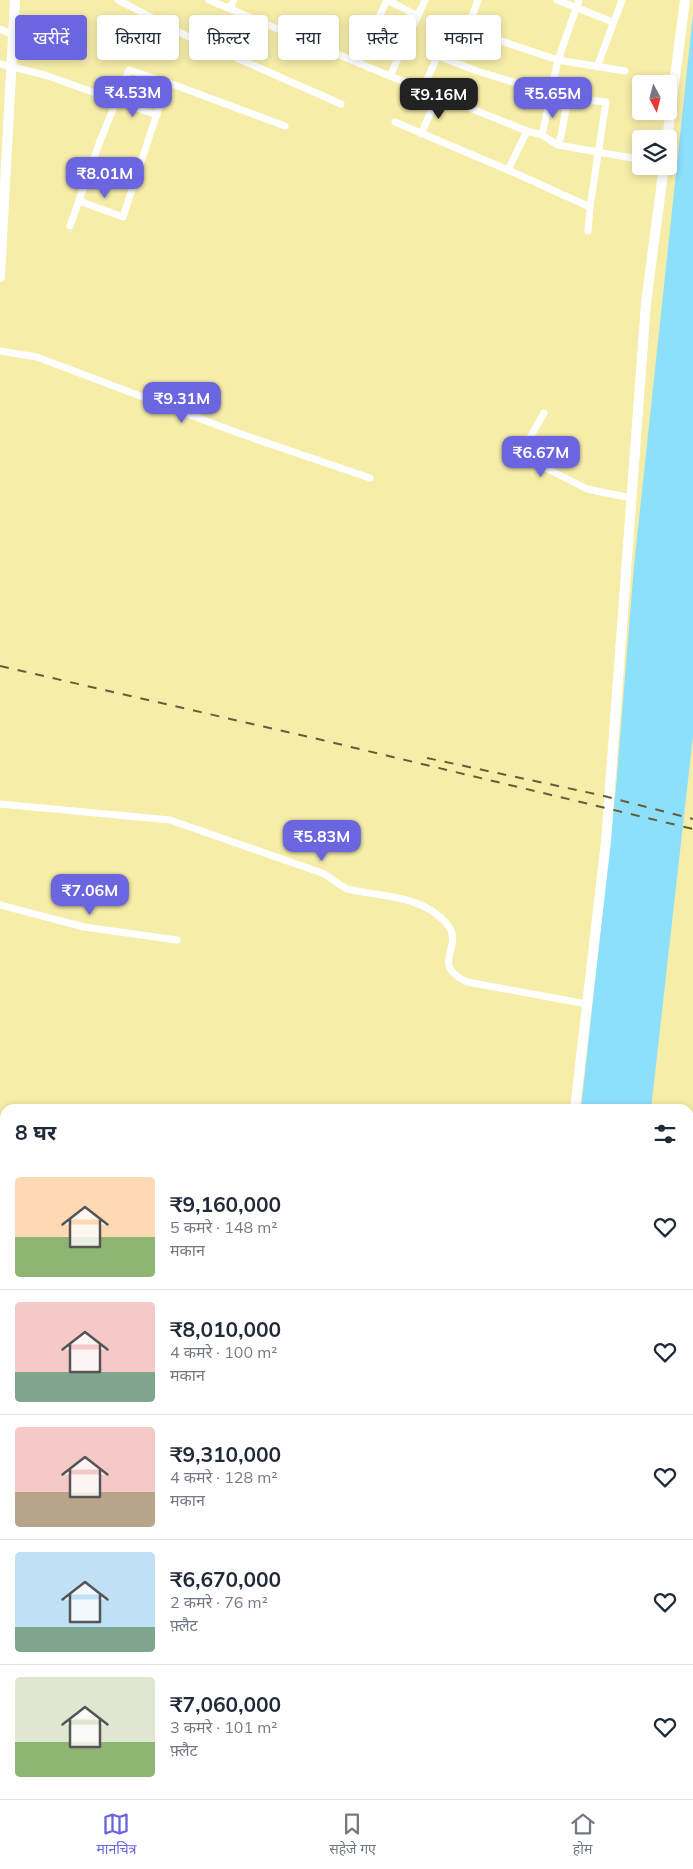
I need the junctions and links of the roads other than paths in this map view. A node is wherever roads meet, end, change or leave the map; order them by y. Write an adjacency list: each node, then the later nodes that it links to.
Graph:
1 (15, 0): 18 (street)
2 (118, 0): 11 (street)
3 (210, 0): 13 (street)
4 (234, 0): 13 (street)
5 (387, 0): 15 (street); 23 (street)
6 (425, 0): 15 (street)
7 (478, 0): 14 (street)
8 (557, 0): 12 (street)
9 (622, 0): 16 (street)
10 (685, 0): 39 (street)
11 (132, 3): 35 (street)
12 (578, 3): 16 (street); 22 (street)
13 (230, 8): 23 (street)
14 (472, 15)
15 (418, 16): 28 (street)
16 (614, 22): 26 (street)
17 (0, 29): 18 (street)
18 (13, 35): 25 (street)
19 (501, 41): 22 (street)
20 (436, 60): 30 (street)
21 (448, 60): 31 (street)
22 (558, 60): 26 (street); 31 (street)
23 (358, 63): 28 (street)
24 (0, 64): 25 (street)
25 (11, 67): 34 (street); 46 (street)
26 (597, 67): 27 (street)
27 (625, 71)
28 (390, 76): 30 (street)
29 (167, 83): 34 (street); 36 (street); 38 (street)
30 (422, 90): 32 (street)
31 (552, 94): 33 (street); 42 (street)
32 (438, 96): 40 (street); 41 (street)
33 (568, 98): 43 (street); 44 (street)
34 (116, 100): 36 (street); 49 (street)
35 (341, 104)
36 (156, 115): 49 (street)
37 (395, 122): 41 (street)
38 (285, 126)
39 (668, 130)
40 (527, 131): 42 (street); 47 (street)
41 (421, 134): 47 (street)
42 (542, 135): 43 (street)
43 (558, 145): 44 (street)
44 (599, 153): 45 (street); 50 (street)
45 (632, 158)
46 (3, 166): 53 (street)
47 (508, 170): 50 (street)
48 (663, 175): 57 (street)
49 (79, 200): 51 (street)
50 (590, 207): 52 (street)
51 (70, 226)
52 (588, 231)
53 (0, 277)
54 (0, 351): 56 (street)
55 (544, 413): 57 (street)
56 (370, 478)
57 (631, 498): 61 (street)
58 (0, 804): 61 (street)
59 (0, 905): 60 (street)
60 (177, 940)
61 (587, 1004): 62 (street)
62 (576, 1104)

